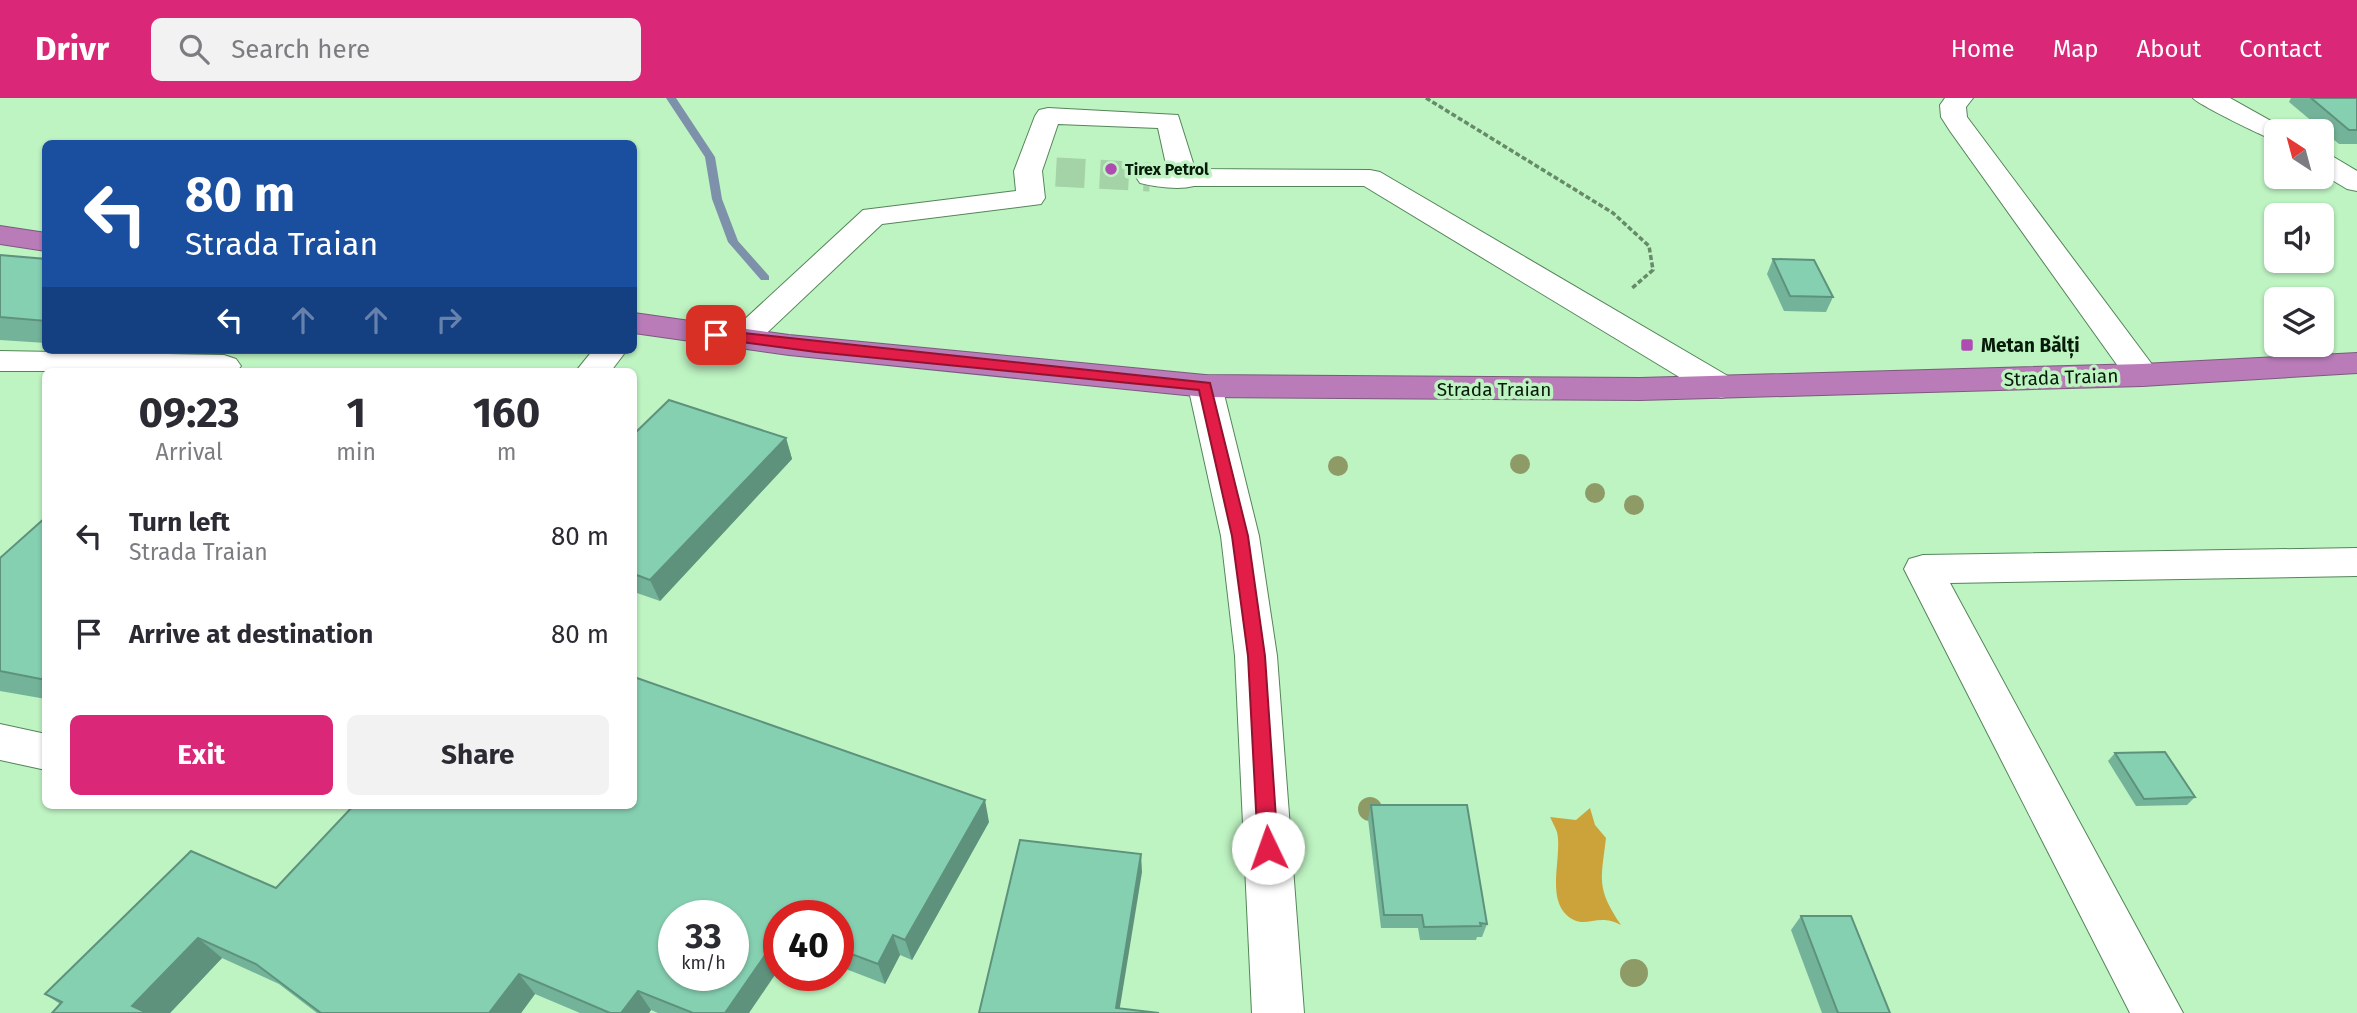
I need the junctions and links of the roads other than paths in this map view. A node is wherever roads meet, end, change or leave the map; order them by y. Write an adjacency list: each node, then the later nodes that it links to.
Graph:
1 (1961, 98): 17 (street)
2 (2206, 98): 3 (street)
3 (2264, 126)
4 (2334, 169): 7 (street)
5 (1150, 177): 6 (street)
6 (1184, 180): 11 (street); 19 (street)
7 (2357, 183)
8 (0, 236): 9 (highway)
9 (42, 241)
10 (637, 323): 11 (highway, Strada Trаian)
11 (743, 338): 18 (highway, Strada Trаian)
12 (608, 354): 16 (street)
13 (0, 361): 14 (street)
14 (228, 362)
15 (2357, 363): 17 (highway, Strada Trаian)
16 (596, 368)
17 (2142, 375): 19 (highway, Strada Trаian)
18 (1205, 386): 19 (highway, Strada Trаian); 23 (street)
19 (1721, 387)
20 (2357, 562): 24 (street)
21 (0, 742): 22 (street)
22 (42, 751)
23 (1278, 1013)
24 (2157, 1013)

